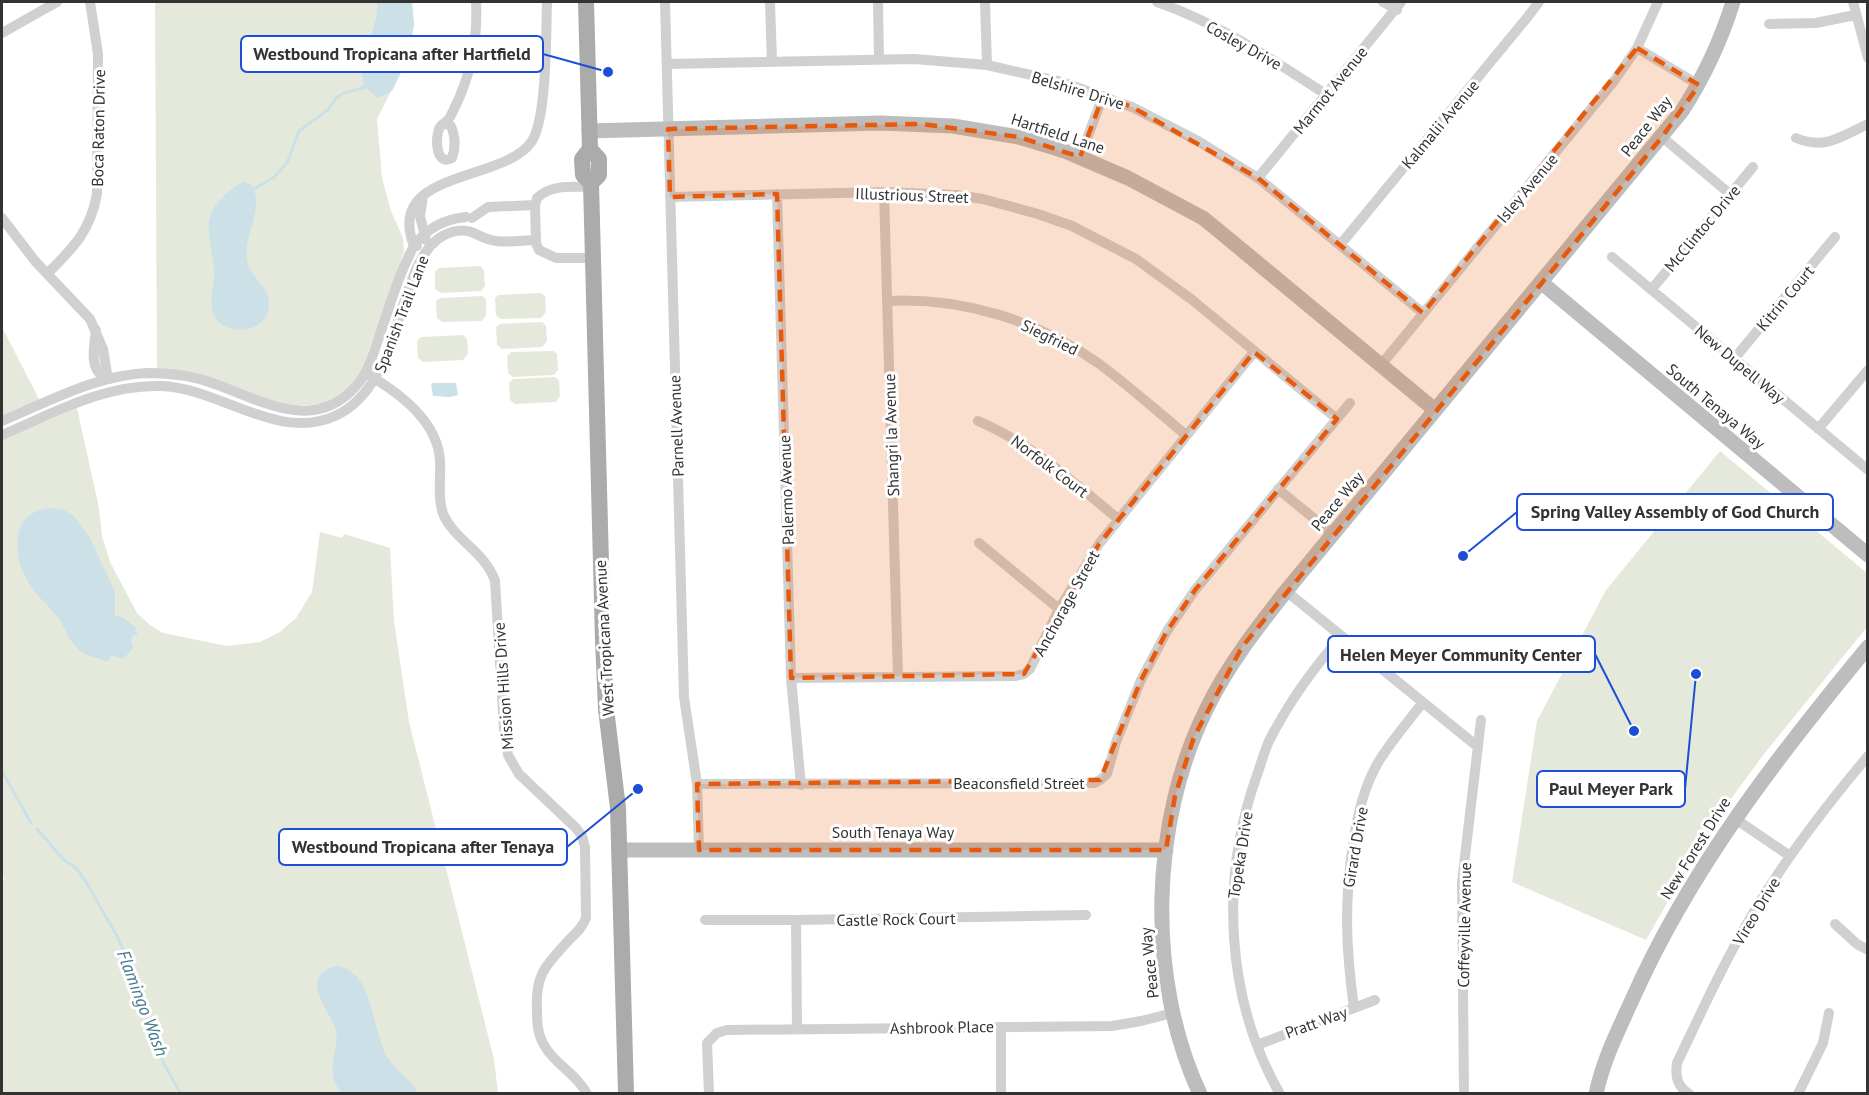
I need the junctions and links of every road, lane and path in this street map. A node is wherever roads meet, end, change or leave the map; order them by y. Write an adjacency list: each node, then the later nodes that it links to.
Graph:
1 (57, 2): 19 (street)
2 (90, 2): 56 (street, Boca Raton Drive)
3 (476, 2): 22 (street)
4 (547, 2): 21 (street)
5 (586, 2): 34 (main road, West Tropicana Avenue)
6 (665, 2): 26 (street, Parnell Avenue)
7 (770, 2): 25 (street)
8 (878, 2): 24 (street)
9 (986, 2): 27 (street)
10 (1157, 2): 29 (street, Cosley Drive)
11 (1383, 2): 16 (street)
12 (1539, 2): 51 (street, Kalmalii Avenue)
13 (1658, 2): 20 (street, Isley Avenue)
14 (1732, 2): 28 (street, Peace Way)
15 (1852, 2): 17 (street)
16 (1399, 6): 29 (street, Marmot Avenue)
17 (1855, 15): 18 (street); 23 (street)
18 (1769, 24)
19 (2, 33)
20 (1637, 48): 28 (street); 60 (street, Isley Avenue)
21 (545, 54): 22 (street); 44 (street)
22 (473, 56): 31 (street)
23 (1868, 58)
24 (879, 59): 25 (street, Belshire Drive); 27 (street, Belshire Drive)
25 (772, 62): 26 (street, Belshire Drive)
26 (667, 64): 33 (street, Parnell Avenue)
27 (987, 65): 30 (street, Belshire Drive)
28 (1699, 85): 35 (street, Peace Way)
29 (1327, 94): 39 (street, Marmot Avenue)
30 (1103, 96): 37 (street); 39 (street, Belshire Drive)
31 (447, 121)
32 (1868, 124): 36 (street)
33 (668, 129): 34 (street, Hartfield Lane); 37 (street, Hartfield Lane); 45 (street, Parnell Avenue)
34 (590, 131): 40 (main road, West Tropicana Avenue)
35 (1662, 137): 43 (street); 57 (street, Peace Way)
36 (1796, 138)
37 (1080, 157): 63 (street, Hartfield Lane)
38 (1753, 167): 43 (street, McClintoc Drive)
39 (1258, 178): 51 (street, Belshire Drive)
40 (591, 185): 46 (street); 55 (main road, West Tropicana Avenue)
41 (884, 192): 42 (street, Illustrious Street); 59 (street, Shangri la Avenue); 61 (street, Illustrious Street)
42 (777, 194): 45 (street, Illustrious Street); 87 (street, Palermo Avenue)
43 (1730, 194): 58 (street, McClintoc Drive)
44 (423, 196): 48 (street); 52 (street)
45 (670, 197): 92 (street, Parnell Avenue)
46 (535, 205): 48 (street, Spanish Trail Lane); 50 (street)
47 (2, 218): 56 (street)
48 (424, 233): 52 (street, Spanish Trail Lane); 53 (street)
49 (1835, 237): 62 (street, Kitrin Court)
50 (536, 240): 53 (street, Spanish Trail Lane); 55 (street)
51 (1340, 245): 60 (street, Belshire Drive)
52 (414, 246): 53 (street); 65 (street, Spanish Trail Lane)
53 (428, 248): 67 (street, Spanish Trail Lane)
54 (1612, 257): 58 (street, New Dupell Way)
55 (593, 258): 95 (main road, West Tropicana Avenue)
56 (47, 274): 66 (street)
57 (1542, 283): 69 (street, Peace Way); 81 (street, South Tenaya Way)
58 (1651, 290): 62 (street, New Dupell Way)
59 (887, 301): 75 (street, Siegfried); 86 (street, Shangri la Avenue)
60 (1423, 313): 63 (street, Isley Avenue)
61 (1254, 351): 70 (street, Illustrious Street); 75 (street, Anchorage Street)
62 (1734, 359): 73 (street, New Dupell Way)
63 (1381, 365): 69 (street, Hartfield Lane)
64 (1868, 370): 73 (street)
65 (365, 373): 66 (street, Spanish Trail Lane); 67 (street, Mission Hills Drive)
66 (108, 379): 71 (street, Spanish Trail Lane)
67 (376, 379): 74 (street, Spanish Trail Lane); 112 (street, Mission Hills Drive)
68 (1350, 403): 70 (street, Beaconsfield Street)
69 (1435, 410): 79 (street, Peace Way)
70 (1336, 419): 77 (street, Beaconsfield Street)
71 (2, 421)
72 (978, 421): 78 (street, Norfolk Court)
73 (1818, 429): 76 (street, New Dupell Way)
74 (2, 435)
75 (1186, 435): 78 (street, Anchorage Street)
76 (1868, 470)
77 (1278, 489): 79 (street); 93 (street, Beaconsfield Street)
78 (1118, 518): 83 (street, Anchorage Street)
79 (1333, 534): 82 (street, Peace Way)
80 (979, 543): 83 (street)
81 (1868, 555)
82 (1286, 591): 84 (street); 97 (street, Peace Way)
83 (1059, 609): 86 (street, Anchorage Street)
84 (1342, 636): 88 (street); 110 (street, Topeka Drive)
85 (1868, 647): 94 (street, New Forest Drive)
86 (898, 677): 87 (street, Anchorage Street)
87 (791, 678): 93 (street, Palermo Avenue)
88 (1423, 702): 90 (street); 105 (street, Girard Drive)
89 (1481, 720): 90 (street, Coffeyville Avenue)
90 (1478, 747): 111 (street, Coffeyville Avenue)
91 (1868, 756): 98 (street, Vireo Drive)
92 (697, 784): 93 (street, Beaconsfield Street); 96 (street, Parnell Avenue)
93 (801, 784)
94 (1734, 818): 98 (street); 118 (street, New Forest Drive)
95 (619, 850): 96 (street, South Tenaya Way); 113 (main road, West Tropicana Avenue)
96 (699, 850): 97 (street, South Tenaya Way)
97 (1166, 850): 106 (street, Peace Way)
98 (1790, 856): 119 (street, Vireo Drive)
99 (1086, 915): 101 (street, Castle Rock Court)
100 (705, 920): 101 (street, Castle Rock Court)
101 (796, 920): 109 (street)
102 (1835, 924): 103 (street)
103 (1868, 950)
104 (1375, 1000): 105 (street, Pratt Way)
105 (1354, 1008): 110 (street, Pratt Way)
106 (1173, 1013): 108 (street, Ashbrook Place); 116 (street, Peace Way)
107 (1829, 1013): 120 (street)
108 (1001, 1027): 109 (street, Ashbrook Place); 115 (street)
109 (796, 1029): 114 (street, Ashbrook Place)
110 (1257, 1044): 117 (street, Topeka Drive)
111 (1461, 1093)
112 (587, 1094)
113 (626, 1094)
114 (709, 1094)
115 (1002, 1094)
116 (1200, 1094)
117 (1280, 1094)
118 (1596, 1094)
119 (1689, 1094)
120 (1798, 1094)

